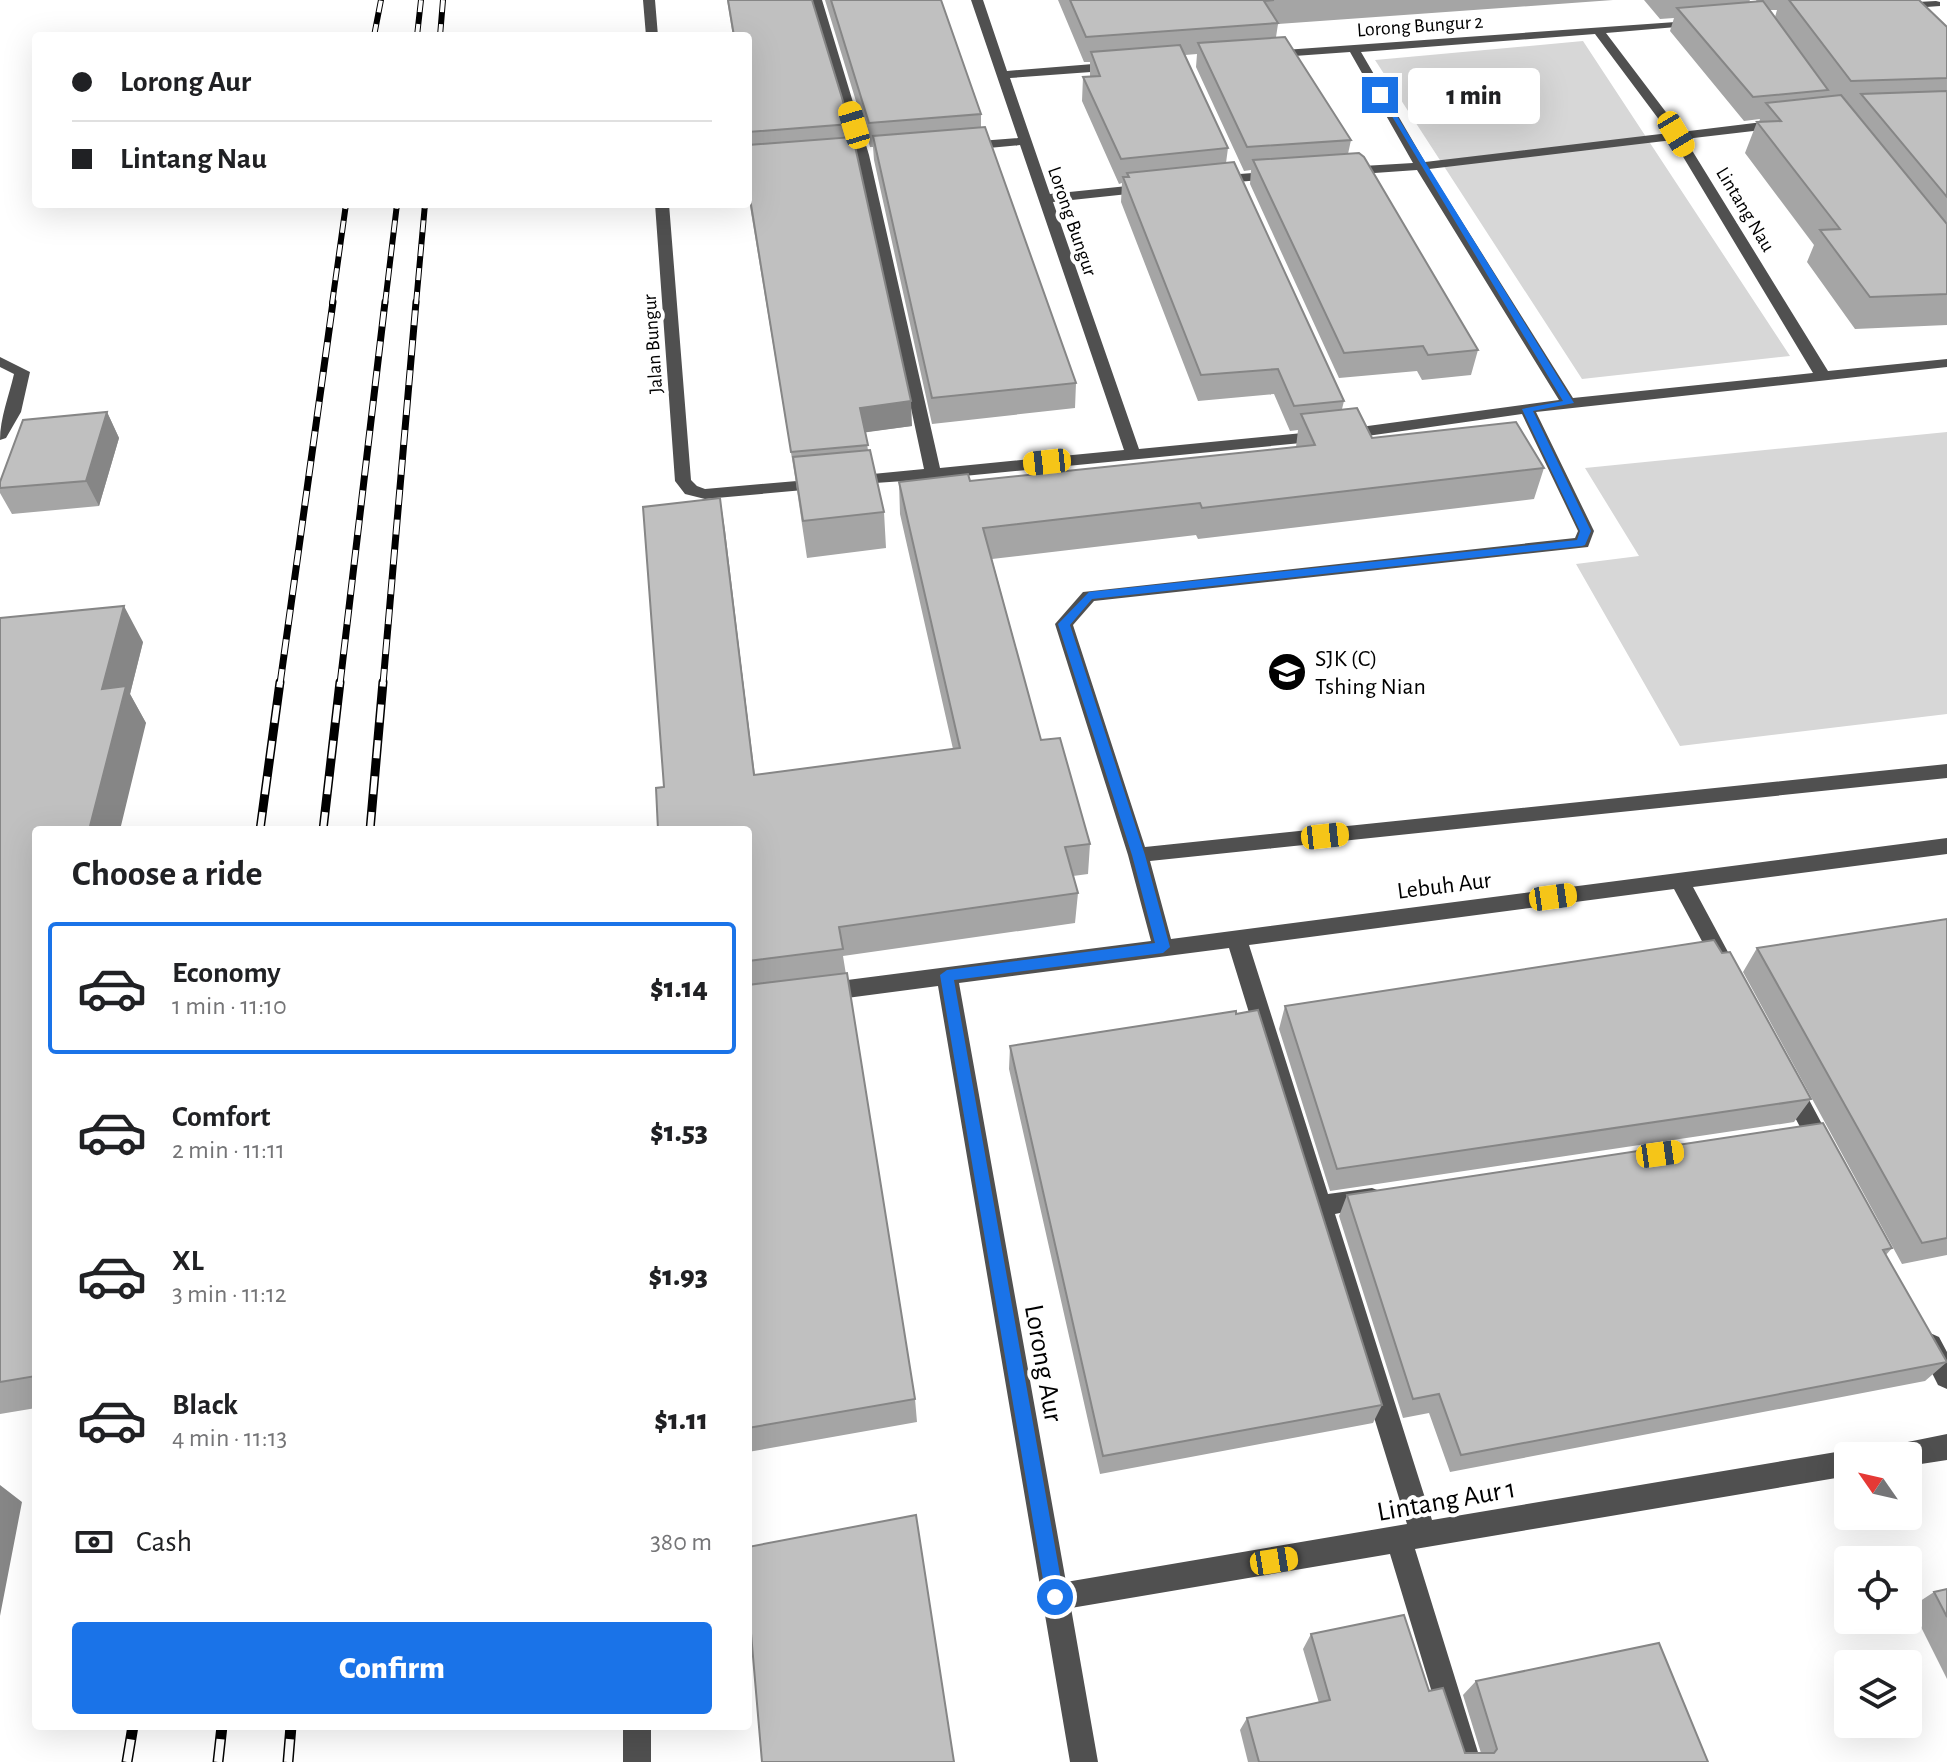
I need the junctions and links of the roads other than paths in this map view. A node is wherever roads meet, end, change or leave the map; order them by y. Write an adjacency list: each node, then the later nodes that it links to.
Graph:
1 (649, 0): 9 (street)
2 (816, 0): 33 (street)
3 (977, 0): 13 (street, Lorong Bungur)
4 (1934, 2): 5 (street); 6 (street)
5 (1888, 7)
6 (1939, 16)
7 (1716, 20): 8 (street, Lorong Bungur 2)
8 (1598, 30): 10 (street, Lorong Bungur 2); 15 (street, Lintang Nau)
9 (652, 32)
10 (1353, 48): 11 (street, Lorong Bungur 2); 18 (street)
11 (1261, 55)
12 (1139, 65): 13 (street)
13 (1002, 75): 16 (street, Lorong Bungur)
14 (1786, 123): 15 (street)
15 (1676, 134): 18 (street); 27 (street, Lintang Nau)
16 (1025, 141): 17 (street); 23 (street, Lorong Bungur)
17 (951, 147)
18 (1421, 166): 19 (street); 28 (street)
19 (1329, 172)
20 (1299, 174): 21 (street)
21 (1193, 183)
22 (1163, 186): 23 (street)
23 (1044, 199): 32 (street, Lorong Bungur)
24 (662, 208): 33 (street, Jalan Bungur)
25 (0, 361): 30 (street)
26 (1947, 363): 27 (street)
27 (1823, 376): 28 (street)
28 (1569, 403): 29 (street)
29 (1527, 409): 32 (street); 36 (street)
30 (6, 413): 31 (street)
31 (0, 435)
32 (1133, 454): 33 (street)
33 (933, 474)
34 (1947, 771): 36 (street)
35 (1946, 848): 37 (street, Lebuh Aur)
36 (1138, 855): 39 (street)
37 (1679, 880): 38 (street, Lebuh Aur); 41 (street)
38 (1236, 938): 39 (street, Lebuh Aur); 48 (street)
39 (1163, 947): 40 (street, Lebuh Aur)
40 (947, 975): 42 (street, Lebuh Aur); 55 (street, Lorong Aur)
41 (1739, 992)
42 (809, 994)
43 (1784, 1075): 44 (street)
44 (1814, 1131): 45 (street); 46 (street)
45 (1783, 1135)
46 (1836, 1172)
47 (1397, 1194): 48 (street)
48 (1320, 1206): 54 (street)
49 (1917, 1322): 50 (street)
50 (1947, 1377)
51 (1947, 1447): 52 (street)
52 (1922, 1451)
53 (1834, 1465): 54 (street, Lintang Aur 1)
54 (1412, 1537): 55 (street, Lintang Aur 1); 59 (street)
55 (1055, 1597): 58 (street, Lorong Aur)
56 (637, 1730): 57 (street)
57 (637, 1762)
58 (1084, 1762)
59 (1467, 1762)

